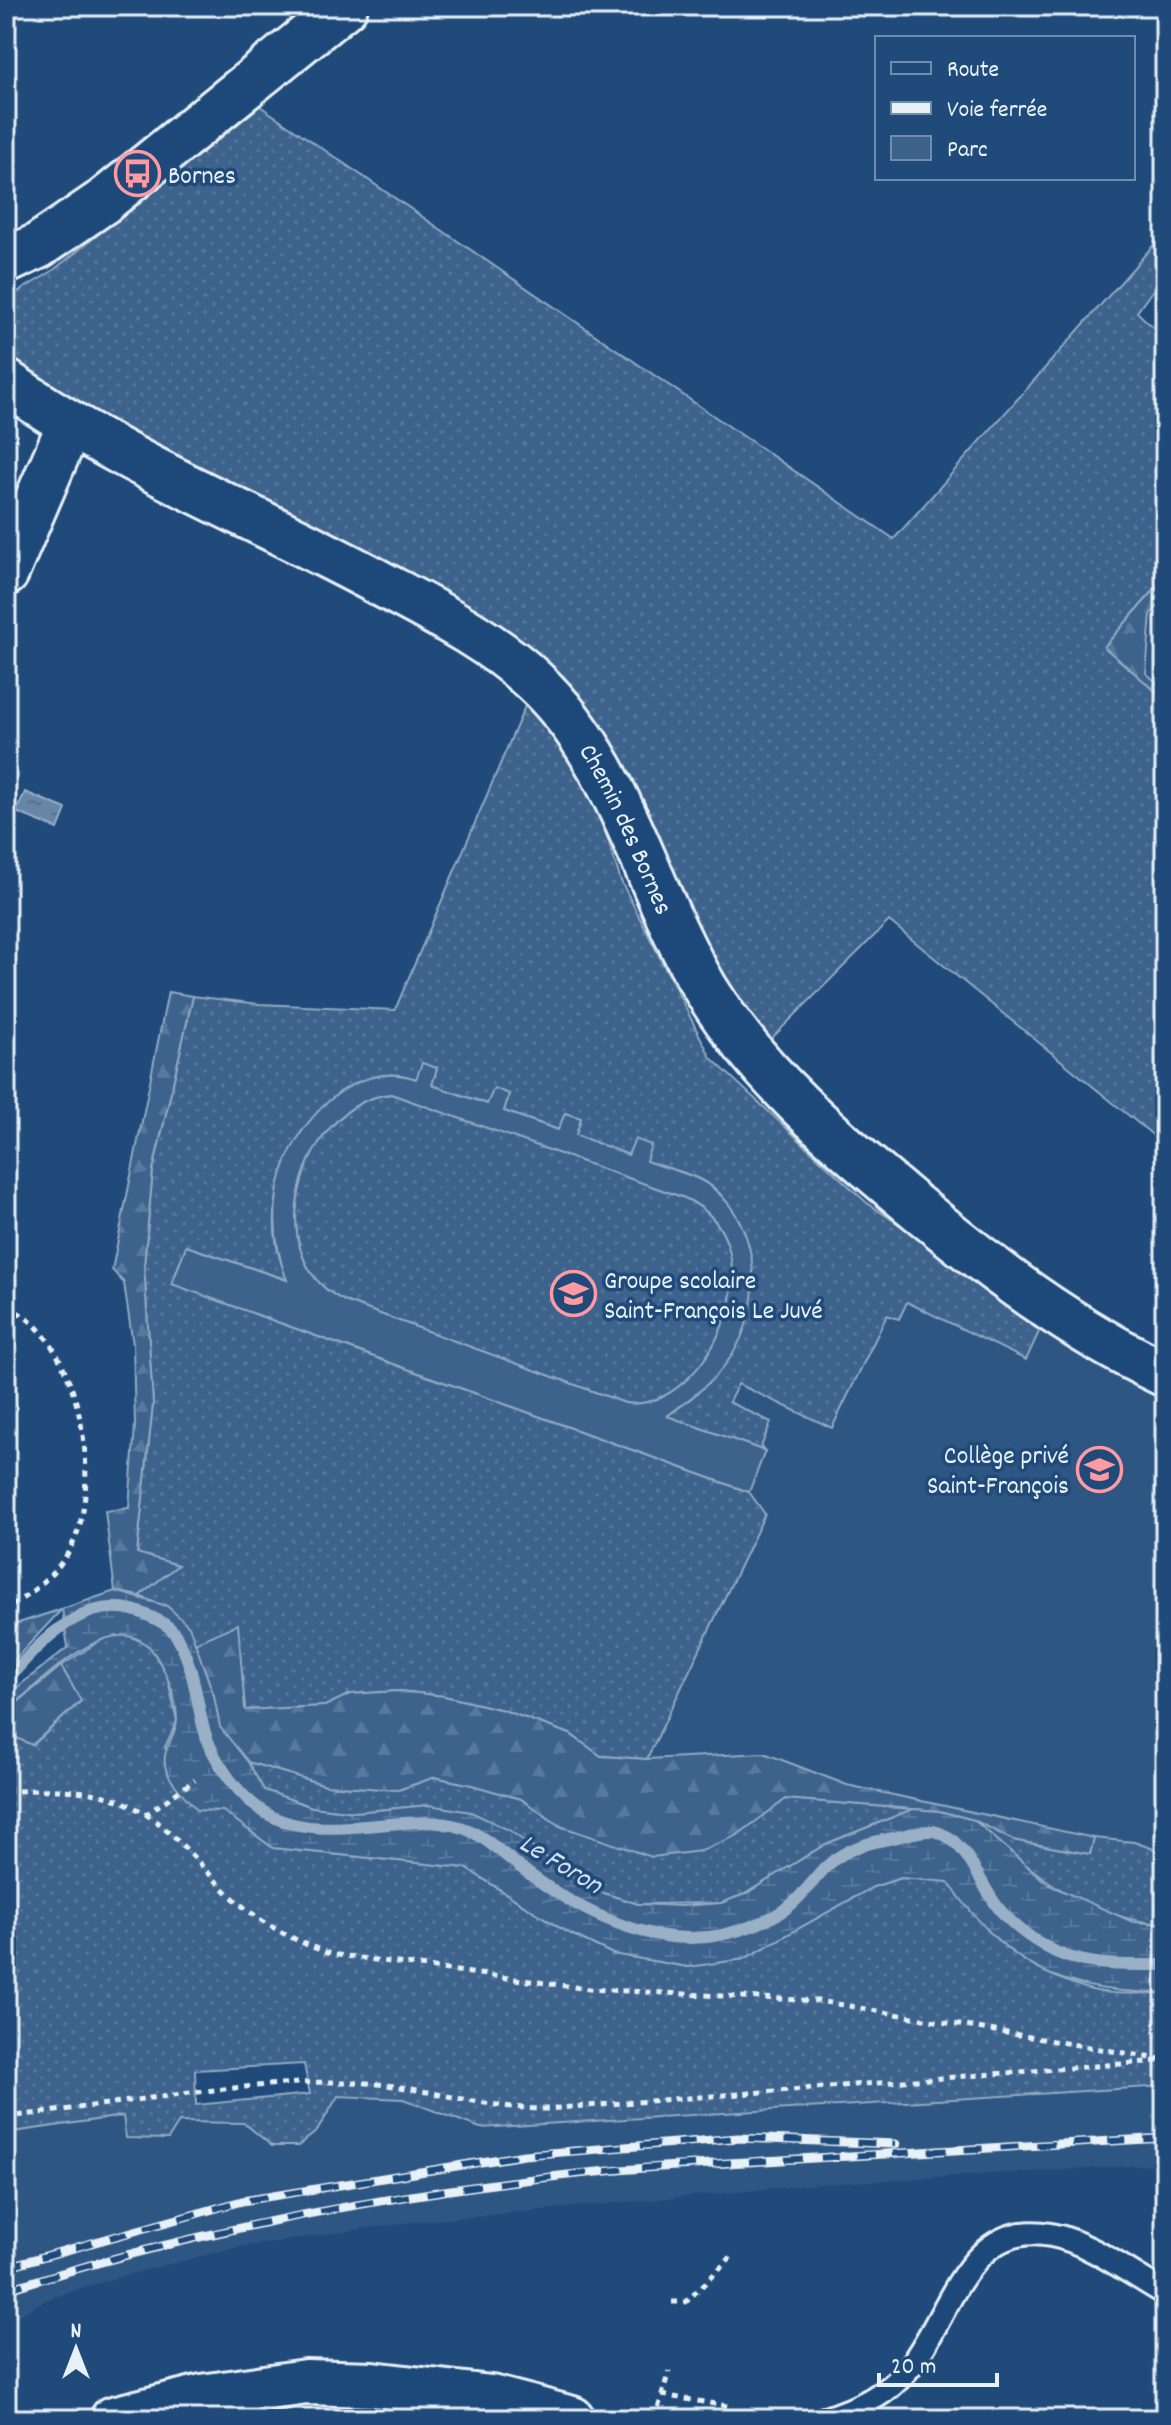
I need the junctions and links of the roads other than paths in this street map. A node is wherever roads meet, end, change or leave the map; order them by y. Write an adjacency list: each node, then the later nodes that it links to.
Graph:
1 (345, 6): 2 (street)
2 (6, 261)
3 (6, 382): 4 (street, Chemin des Bornes)
4 (69, 426): 5 (street); 6 (street, Chemin des Bornes)
5 (6, 573)
6 (1165, 1374)
7 (1165, 2293): 12 (lane)
8 (382, 2386): 9 (street); 10 (street); 11 (street)
9 (113, 2419)
10 (466, 2419)
11 (572, 2419)
12 (824, 2419)

